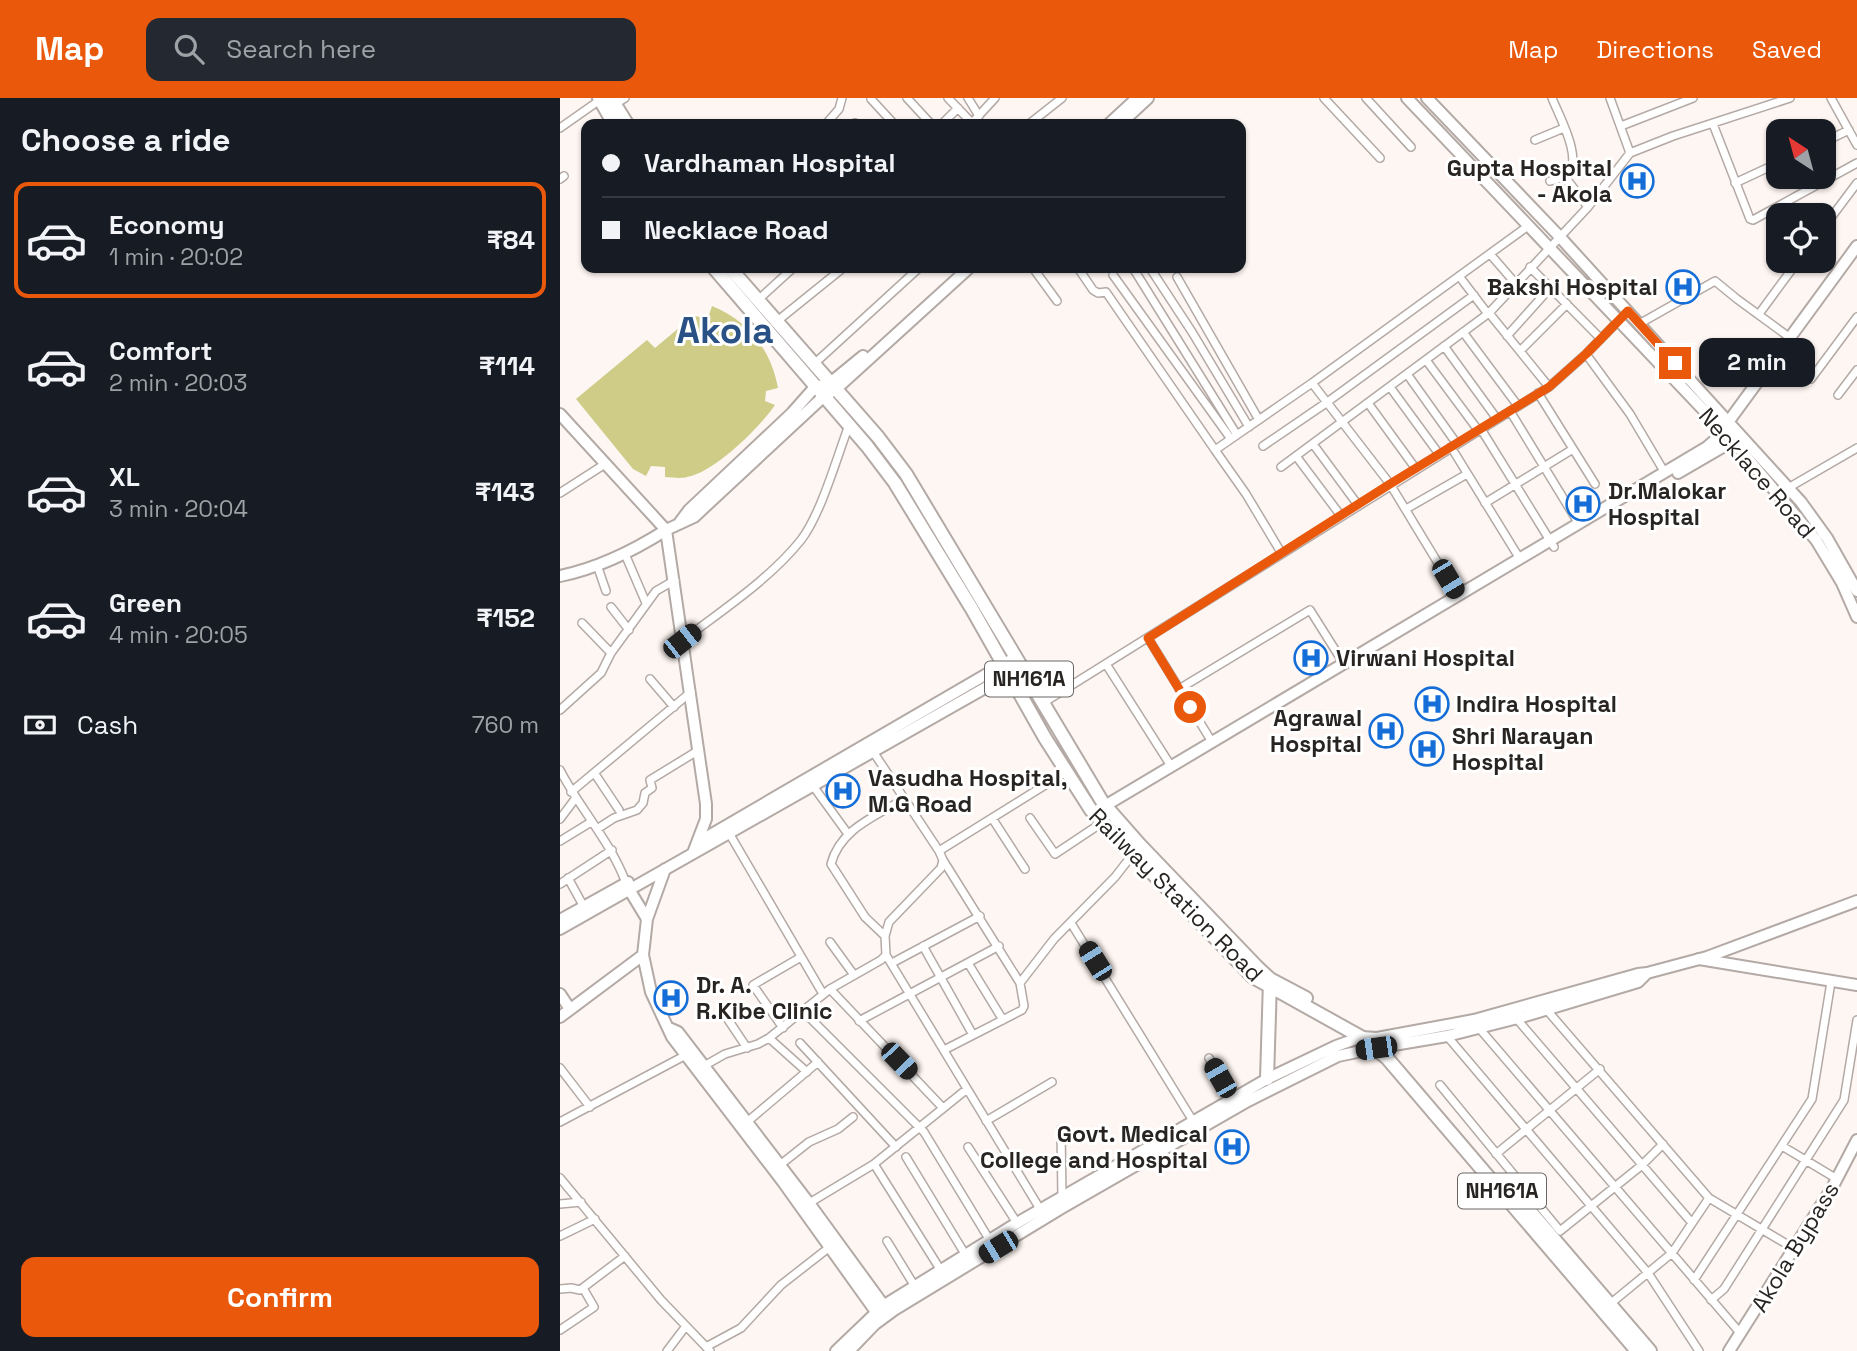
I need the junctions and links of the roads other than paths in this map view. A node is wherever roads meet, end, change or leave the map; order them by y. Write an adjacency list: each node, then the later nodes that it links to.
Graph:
1 (842, 98): 27 (street)
2 (907, 98): 29 (street)
3 (948, 98): 22 (street)
4 (968, 98): 25 (street)
5 (981, 98): 23 (street)
6 (995, 98): 23 (street)
7 (1062, 98): 33 (street)
8 (1137, 98): 34 (main road)
9 (1148, 98): 35 (main road)
10 (1324, 98): 46 (street)
11 (1366, 98): 44 (street)
12 (1407, 98): 55 (main road, Necklace Road)
13 (1427, 98): 56 (main road, Necklace Road)
14 (1552, 98): 39 (street)
15 (1610, 98): 37 (street)
16 (1693, 98): 37 (street)
17 (1752, 98): 24 (street)
18 (1790, 98): 24 (street)
19 (1832, 98): 40 (street)
20 (872, 99): 28 (street)
21 (609, 102): 26 (highway); 38 (street)
22 (958, 108): 30 (street); 31 (street)
23 (987, 108): 25 (street)
24 (1756, 109): 36 (street)
25 (979, 116): 32 (street)
26 (622, 119)
27 (830, 119)
28 (890, 119)
29 (926, 119)
30 (947, 119)
31 (968, 119)
32 (976, 119)
33 (1035, 119)
34 (1114, 119)
35 (1125, 119)
36 (1713, 124): 45 (street); 51 (street)
37 (1621, 127): 45 (street)
38 (560, 128)
39 (1564, 128): 42 (street); 49 (street)
40 (1849, 130): 41 (street); 43 (street)
41 (1836, 136)
42 (1535, 140)
43 (1857, 145)
44 (1411, 147)
45 (1630, 153): 53 (street)
46 (1380, 158)
47 (1857, 163): 51 (street)
48 (1766, 169): 51 (street)
49 (1565, 177): 50 (street); 53 (street)
50 (1550, 181)
51 (1735, 183)
52 (1857, 183): 54 (street)
53 (1587, 207): 56 (street)
54 (1836, 211)
55 (1528, 226): 58 (main road, Necklace Road); 59 (street)
56 (1559, 236): 58 (street); 82 (main road, Necklace Road)
57 (1857, 246): 91 (main road)
58 (1549, 247): 60 (street); 86 (main road, Necklace Road)
59 (1490, 254): 74 (street); 76 (street)
60 (1531, 267): 76 (street); 77 (street)
61 (718, 273): 105 (highway, Railway Station Road / NH161A)
62 (735, 273): 79 (highway, Railway Station Road / NH161A)
63 (788, 273): 79 (street)
64 (837, 273): 87 (street)
65 (914, 273): 97 (street)
66 (956, 273): 102 (main road)
67 (963, 273): 102 (main road)
68 (1037, 273): 80 (street)
69 (1082, 273): 128 (street)
70 (1136, 273): 121 (street)
71 (1153, 273): 119 (street)
72 (1789, 273): 84 (street)
73 (1113, 275): 121 (street)
74 (1459, 276): 78 (street); 101 (street)
75 (1177, 277): 114 (street)
76 (1516, 284): 83 (street)
77 (1550, 288): 81 (street); 90 (street)
78 (1474, 295): 83 (street); 108 (street)
79 (758, 300): 87 (highway, Railway Station Road / NH161A)
80 (1057, 301)
81 (1567, 304): 92 (street); 94 (street)
82 (1628, 311): 86 (street); 88 (main road, Necklace Road)
83 (1489, 314): 89 (street); 90 (street)
84 (1759, 314): 88 (street); 91 (street)
85 (1857, 317): 100 (street)
86 (1618, 321): 92 (street); 117 (main road, Necklace Road)
87 (776, 322): 97 (highway, Railway Station Road / NH161A)
88 (1639, 324): 117 (main road, Necklace Road)
89 (1464, 332): 93 (street); 110 (street)
90 (1507, 336): 94 (street)
91 (1789, 337): 117 (main road)
92 (1601, 339): 95 (street)
93 (1444, 346): 96 (street); 113 (street)
94 (1520, 351): 104 (street)
95 (1586, 354): 104 (street); 135 (street)
96 (1426, 360): 99 (street); 120 (street)
97 (814, 364): 102 (highway, Railway Station Road / NH161A)
98 (1857, 370): 107 (street)
99 (1407, 374): 103 (street); 125 (street)
100 (1811, 379)
101 (1311, 383): 108 (street); 114 (street)
102 (833, 386): 105 (main road); 168 (highway, Railway Station Road / NH161A)
103 (1390, 387): 109 (street); 129 (street)
104 (1549, 387): 106 (street)
105 (819, 392): 116 (highway, Railway Station Road / NH161A); 148 (main road)
106 (1538, 393): 110 (street); 127 (street)
107 (1838, 395)
108 (1326, 403): 115 (street); 124 (street)
109 (1368, 403): 115 (street); 134 (street)
110 (1518, 406): 111 (street)
111 (1510, 411): 113 (street); 133 (street)
112 (560, 414): 118 (main road)
113 (1497, 419): 120 (street)
114 (1259, 420): 119 (street)
115 (1341, 423): 123 (street); 137 (street)
116 (849, 425): 166 (street); 171 (highway, Railway Station Road / NH161A)
117 (1725, 425): 122 (main road, Necklace Road); 135 (main road); 140 (main road)
118 (565, 427): 131 (main road)
119 (1249, 427): 121 (street)
120 (1479, 430): 125 (street); 138 (street)
121 (1234, 437): 128 (street)
122 (1733, 441): 142 (main road, Necklace Road); 149 (main road)
123 (1313, 444): 130 (street); 144 (street)
124 (1264, 446)
125 (1454, 446): 129 (street); 136 (street)
126 (1857, 448): 140 (street)
127 (1573, 449): 133 (street); 139 (street)
128 (1215, 450): 150 (street)
129 (1439, 454): 134 (street)
130 (1296, 456): 132 (street); 146 (street)
131 (605, 464): 141 (street); 148 (main road)
132 (1281, 467)
133 (1544, 467): 138 (street); 147 (street)
134 (1416, 468): 137 (street)
135 (1665, 473): 147 (main road)
136 (1467, 474): 143 (street); 145 (street)
137 (1390, 484): 144 (street); 145 (street)
138 (1515, 484): 143 (street); 149 (street)
139 (1595, 484)
140 (1788, 488): 142 (main road)
141 (560, 493)
142 (1792, 501): 156 (main road)
143 (1485, 503): 152 (street)
144 (1358, 505): 146 (street)
145 (1405, 509): 159 (street)
146 (1341, 516): 150 (street)
147 (1579, 524): 149 (main road)
148 (666, 530): 151 (main road); 155 (main road)
149 (1552, 544): 152 (main road); 189 (main road)
150 (1282, 554): 165 (street)
151 (625, 555): 153 (main road); 160 (street)
152 (1520, 559): 159 (main road)
153 (597, 565): 154 (main road); 158 (street)
154 (560, 576)
155 (675, 580): 160 (street); 166 (main road)
156 (1846, 581): 157 (main road); 162 (main road)
157 (1857, 591)
158 (606, 592)
159 (1458, 596): 170 (main road)
160 (646, 603): 164 (street)
161 (611, 607): 164 (street)
162 (1857, 617)
163 (582, 623): 167 (street)
164 (629, 630): 167 (street)
165 (1148, 638): 169 (street); 173 (street)
166 (682, 641): 174 (main road)
167 (611, 653): 177 (street)
168 (1019, 662): 171 (main road); 175 (highway, Railway Station Road / NH161A)
169 (1106, 664): 175 (street); 181 (street)
170 (1343, 664): 173 (street); 178 (main road)
171 (1006, 670): 180 (main road); 183 (highway, Railway Station Road / NH161A); 185 (main road)
172 (650, 679): 176 (street)
173 (1179, 689): 178 (street)
174 (691, 692): 176 (street); 179 (main road)
175 (1043, 703): 189 (highway, Railway Station Road / NH161A)
176 (674, 707): 184 (street)
177 (560, 710)
178 (1212, 742): 181 (main road)
179 (699, 750): 193 (main road); 195 (street)
180 (873, 750): 185 (main road); 187 (street)
181 (1171, 766): 189 (main road)
182 (560, 770): 186 (street)
183 (1066, 772): 189 (highway, Railway Station Road / NH161A); 190 (street)
184 (595, 774): 186 (street); 188 (street)
185 (810, 781): 196 (main road); 197 (street)
186 (573, 796): 192 (street); 194 (street)
187 (904, 799): 197 (street); 201 (street)
188 (619, 810)
189 (1102, 814): 191 (street); 202 (highway, Railway Station Road / NH161A); 231 (highway, Railway Station Road / NH161A)
190 (992, 817): 201 (street); 205 (street)
191 (1030, 818)
192 (560, 819)
193 (706, 819): 196 (main road); 199 (main road)
194 (591, 822): 195 (street); 198 (street)
195 (597, 829): 200 (street)
196 (725, 830): 199 (main road); 222 (street)
197 (848, 834): 216 (street)
198 (560, 841)
199 (695, 848): 204 (main road); 208 (main road)
200 (611, 850): 206 (street); 208 (street)
201 (939, 851): 203 (street)
202 (1133, 853): 214 (street); 231 (highway, Railway Station Road / NH161A)
203 (943, 860): 211 (street); 216 (street)
204 (665, 869): 208 (main road); 212 (main road)
205 (1025, 869)
206 (568, 878): 207 (street); 210 (street)
207 (560, 884)
208 (628, 886): 210 (main road); 212 (main road); 215 (main road)
209 (1857, 901): 223 (main road)
210 (583, 907): 213 (main road)
211 (980, 916): 218 (street); 219 (street)
212 (647, 919): 221 (main road)
213 (560, 920)
214 (1071, 923): 230 (street); 275 (street)
215 (560, 929)
216 (885, 936): 220 (street)
217 (830, 942): 227 (street)
218 (923, 946): 224 (street); 228 (street)
219 (999, 946): 225 (street); 230 (street)
220 (886, 955): 224 (street); 227 (street)
221 (643, 956): 236 (main road); 245 (main road)
222 (801, 957): 233 (street); 246 (street)
223 (1699, 959): 226 (main road); 229 (main road)
224 (892, 963): 234 (street)
225 (968, 963): 228 (street); 242 (street)
226 (1647, 974): 237 (main road); 253 (main road)
227 (854, 975): 233 (street)
228 (942, 978): 234 (street); 248 (street)
229 (1831, 982): 232 (main road); 283 (street)
230 (1020, 983): 242 (street)
231 (1270, 983): 251 (highway, Railway Station Road / NH161A); 253 (highway, Railway Station Road / NH161A); 263 (highway)
232 (1856, 986)
233 (826, 991): 238 (street); 244 (street)
234 (910, 993): 244 (street); 255 (street)
235 (560, 994): 236 (main road)
236 (570, 1009): 240 (main road)
237 (1546, 1009): 241 (main road); 261 (street)
238 (803, 1011): 246 (street); 278 (street)
239 (723, 1012): 254 (street)
240 (560, 1017)
241 (1516, 1018): 247 (main road); 267 (street)
242 (1003, 1020): 248 (street)
243 (1857, 1020): 288 (street)
244 (859, 1021): 271 (street)
245 (669, 1028): 256 (main road); 259 (main road)
246 (783, 1028): 250 (street)
247 (1479, 1028): 249 (main road); 272 (street)
248 (974, 1035): 255 (street)
249 (1447, 1036): 253 (main road); 280 (street)
250 (769, 1038): 254 (street); 262 (street)
251 (1361, 1038): 253 (highway, NH161A); 263 (main road)
252 (800, 1044): 258 (street)
253 (1380, 1044): 297 (main road); 322 (highway, NH161A); 331 (highway, NH161A)
254 (747, 1048): 259 (street)
255 (944, 1050): 266 (street)
256 (686, 1055): 259 (main road); 270 (street)
257 (1209, 1058): 268 (street)
258 (818, 1062): 262 (street); 284 (street)
259 (701, 1067): 269 (main road)
260 (560, 1068): 270 (street)
261 (1600, 1069): 267 (street); 282 (street)
262 (807, 1072): 277 (street)
263 (1267, 1079): 268 (main road)
264 (1052, 1082): 274 (street)
265 (1440, 1085): 286 (street)
266 (967, 1089): 271 (street); 274 (street)
267 (1575, 1089): 272 (street); 291 (street)
268 (1232, 1098): 275 (main road)
269 (727, 1102): 277 (main road); 299 (main road)
270 (590, 1107): 276 (street)
271 (943, 1108): 278 (street)
272 (1550, 1109): 280 (street); 294 (street)
273 (853, 1117): 290 (street)
274 (986, 1121): 301 (street)
275 (1193, 1121): 297 (main road)
276 (560, 1122)
277 (747, 1122): 290 (main road)
278 (919, 1126): 284 (street); 308 (street)
279 (1061, 1129): 297 (street)
280 (1527, 1129): 286 (street); 300 (street)
281 (1857, 1140): 293 (main road, Akola Bypass)
282 (1663, 1144): 291 (street); 295 (street)
283 (1782, 1146): 288 (street); 302 (street)
284 (896, 1147): 289 (street)
285 (968, 1147): 304 (street)
286 (1496, 1154): 300 (street)
287 (906, 1157): 313 (street)
288 (1806, 1160): 293 (street); 306 (street)
289 (874, 1164): 299 (street); 315 (street)
290 (780, 1165): 299 (main road)
291 (1642, 1165): 294 (street); 305 (street)
292 (560, 1178): 296 (street)
293 (1837, 1179): 311 (main road, Akola Bypass)
294 (1615, 1186): 300 (street); 312 (street)
295 (1709, 1198): 302 (street); 305 (street)
296 (581, 1202): 298 (street); 303 (street)
297 (1062, 1202): 301 (main road); 323 (main road)
298 (560, 1204)
299 (806, 1205): 310 (main road); 323 (main road)
300 (1591, 1206): 316 (street)
301 (1040, 1209): 304 (main road)
302 (1738, 1214): 306 (street); 317 (street)
303 (595, 1219): 307 (street); 314 (street)
304 (1017, 1223): 308 (main road)
305 (1692, 1223): 312 (street)
306 (1763, 1230): 311 (street); 321 (street)
307 (560, 1236)
308 (989, 1239): 313 (main road)
309 (887, 1241): 318 (street)
310 (831, 1246): 323 (main road); 327 (street)
311 (1795, 1248): 326 (main road, Akola Bypass)
312 (1672, 1253): 316 (street); 317 (street)
313 (965, 1254): 315 (main road)
314 (625, 1256): 319 (street); 324 (street)
315 (940, 1269): 318 (main road)
316 (1648, 1273): 322 (street); 333 (street)
317 (1694, 1280): 321 (street)
318 (914, 1285): 323 (main road)
319 (583, 1288): 320 (street); 325 (street)
320 (560, 1289)
321 (1711, 1300): 326 (street)
322 (1610, 1304): 332 (highway, NH161A)
323 (883, 1312): 329 (main road); 330 (main road)
324 (686, 1326): 327 (street); 328 (street)
325 (560, 1330)
326 (1741, 1335): 334 (main road, Akola Bypass)
327 (708, 1349)
328 (667, 1351)
329 (836, 1351)
330 (849, 1351)
331 (1637, 1351)
332 (1650, 1351)
333 (1699, 1351)
334 (1729, 1351)

